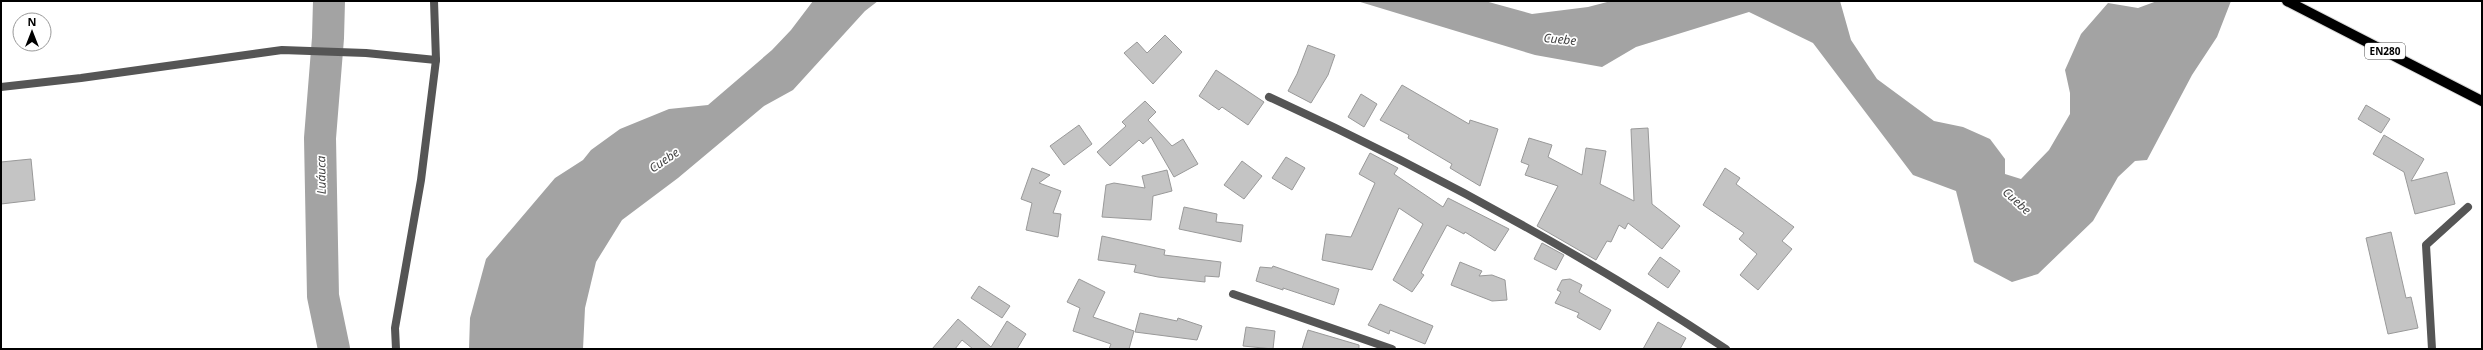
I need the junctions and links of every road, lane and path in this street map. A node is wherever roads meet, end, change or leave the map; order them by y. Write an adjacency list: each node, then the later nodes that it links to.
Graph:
1 (434, 1): 3 (street)
2 (2288, 1): 6 (main road, EN280)
3 (436, 60): 4 (street); 9 (street)
4 (1, 87)
5 (1269, 97): 11 (street)
6 (2482, 101)
7 (2468, 207): 12 (street)
8 (1233, 294): 10 (street)
9 (396, 349)
10 (1392, 349)
11 (1726, 349)
12 (2432, 349)

